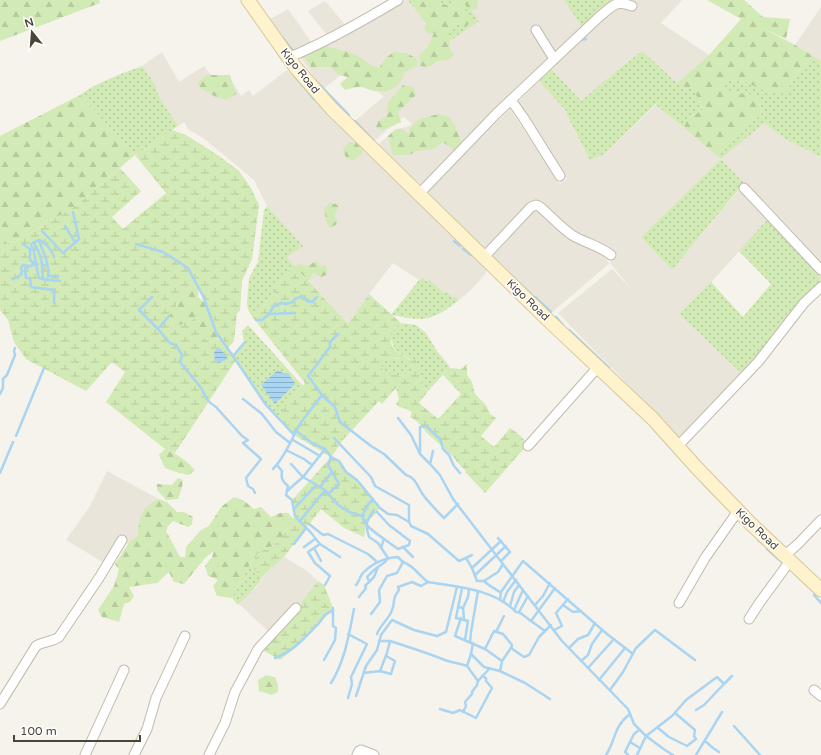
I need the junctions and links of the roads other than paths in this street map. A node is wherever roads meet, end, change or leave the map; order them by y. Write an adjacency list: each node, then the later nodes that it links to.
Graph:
1 (248, 0): 5 (street, Kigo Road)
2 (398, 0): 5 (street)
3 (632, 6): 6 (street)
4 (536, 30): 6 (street)
5 (288, 58): 10 (street, Kigo Road)
6 (554, 59): 7 (street)
7 (511, 100): 8 (street); 10 (street)
8 (560, 176)
9 (744, 188): 13 (street)
10 (419, 194): 12 (street, Kigo Road)
11 (611, 255): 12 (street)
12 (484, 257): 15 (street, Kigo Road)
13 (821, 270)
14 (821, 287): 17 (street)
15 (598, 367): 16 (street); 17 (street, Kigo Road)
16 (528, 446)
17 (678, 446): 18 (street, Kigo Road)
18 (738, 511): 21 (street, Kigo Road); 23 (street)
19 (821, 520): 21 (street)
20 (122, 540): 28 (street)
21 (787, 558): 22 (street, Kigo Road); 25 (street)
22 (821, 590)
23 (680, 603)
24 (296, 608): 31 (street)
25 (749, 619)
26 (185, 636): 30 (street)
27 (124, 670): 29 (street)
28 (0, 704)
29 (85, 755)
30 (134, 755)
31 (209, 755)
32 (357, 755): 33 (street)
33 (374, 755)

